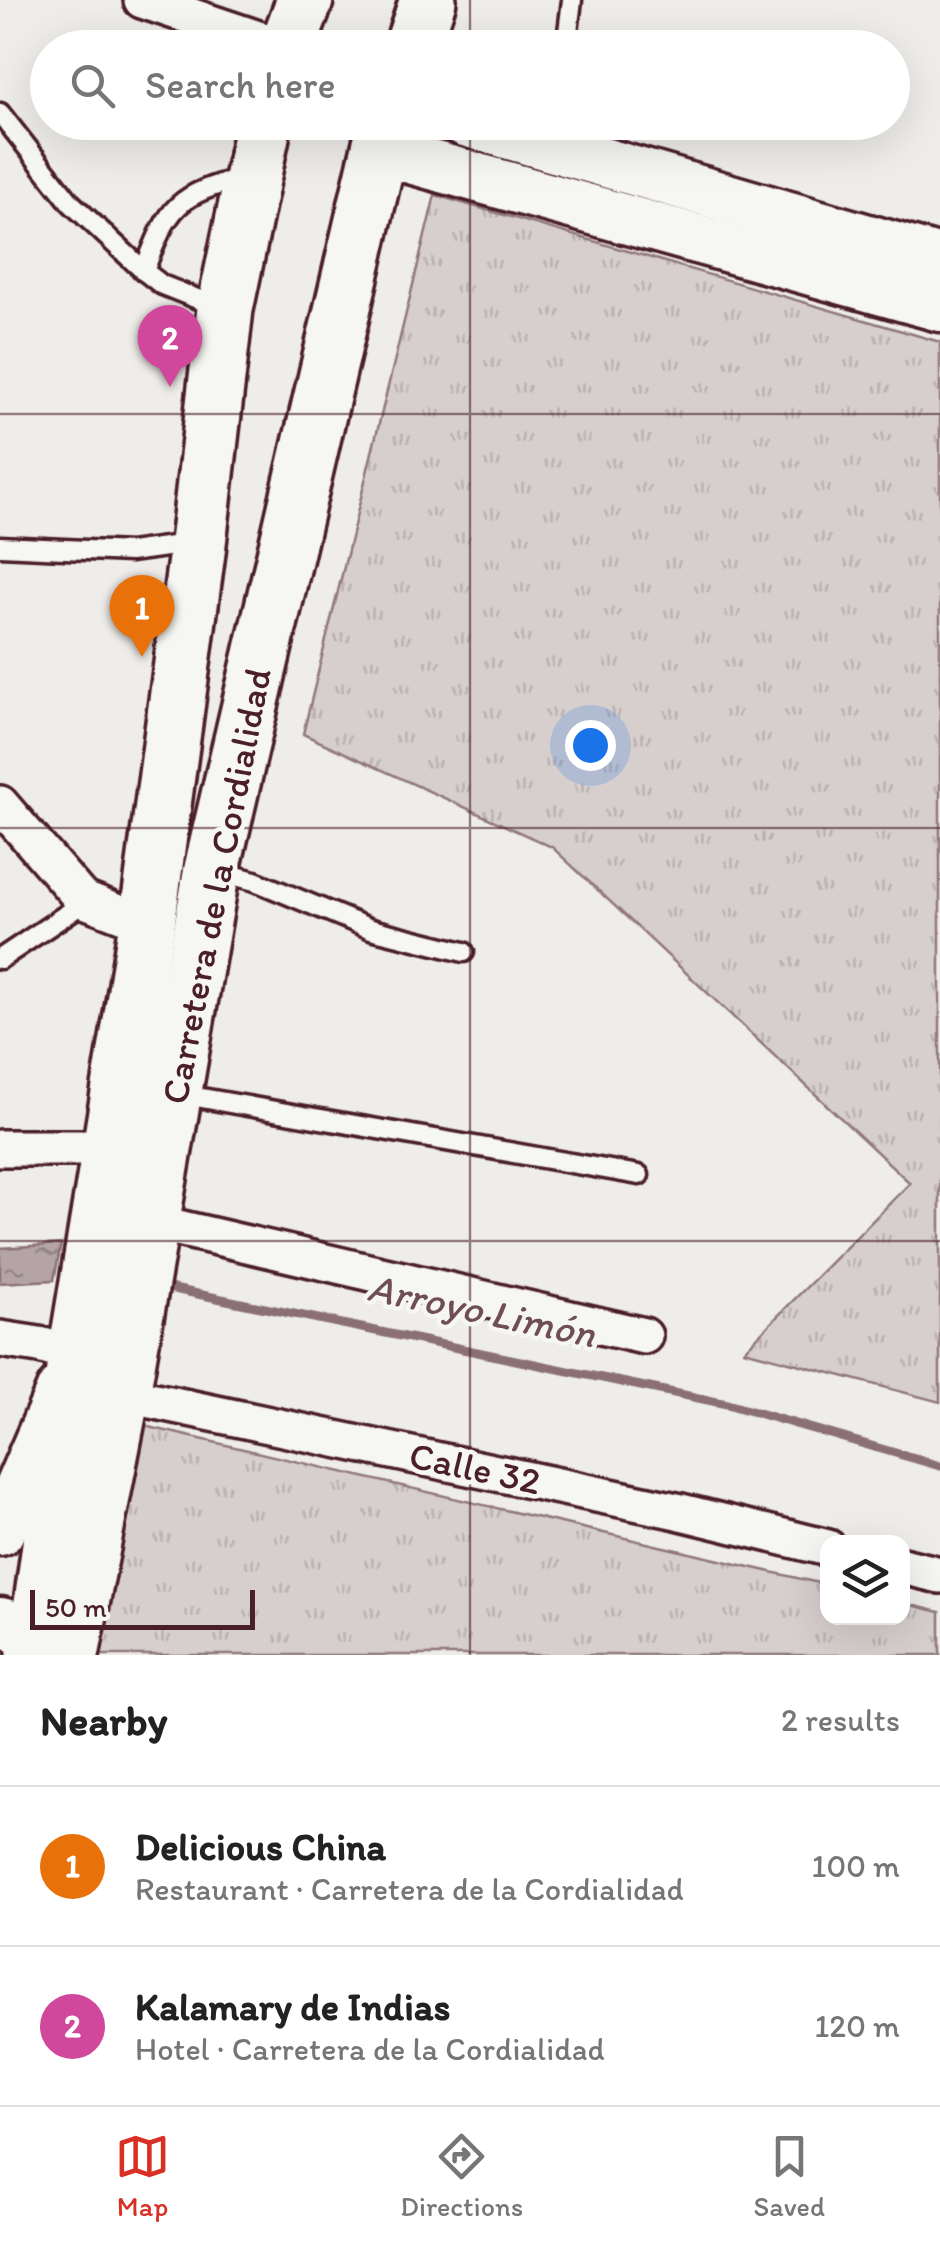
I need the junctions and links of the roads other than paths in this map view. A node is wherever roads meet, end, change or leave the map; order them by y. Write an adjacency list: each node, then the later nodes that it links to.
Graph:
1 (142, 0): 5 (street)
2 (305, 0): 6 (highway)
3 (428, 0): 7 (highway)
4 (572, 0): 8 (lane)
5 (232, 30)
6 (293, 30)
7 (418, 30)
8 (568, 30)
9 (0, 112): 17 (lane)
10 (260, 140): 15 (highway, Carretera de la Cordialidad)
11 (365, 140): 23 (highway, Carretera de la Cordialidad)
12 (417, 140): 14 (street)
13 (502, 140): 14 (street)
14 (543, 160): 16 (street); 18 (street)
15 (252, 175): 17 (lane); 19 (highway, Carretera de la Cordialidad)
16 (940, 260)
17 (144, 271): 19 (lane)
18 (940, 308)
19 (225, 309): 21 (highway, Carretera de la Cordialidad)
20 (0, 546): 21 (lane)
21 (197, 552): 25 (highway, Carretera de la Cordialidad)
22 (0, 804): 24 (street)
23 (212, 869): 26 (lane); 28 (highway, Carretera de la Cordialidad)
24 (82, 899): 25 (street); 27 (lane)
25 (147, 924): 30 (highway, Carretera de la Cordialidad)
26 (464, 952)
27 (0, 959)
28 (173, 1093): 31 (lane); 32 (highway, Carretera de la Cordialidad)
29 (0, 1148): 30 (street)
30 (110, 1148): 33 (highway, Carretera de la Cordialidad)
31 (639, 1174)
32 (152, 1222): 33 (highway, Carretera de la Cordialidad); 34 (street)
33 (96, 1336): 35 (street); 36 (highway, Carretera de la Cordialidad); 37 (street); 42 (highway, Carretera de la Cordialidad)
34 (644, 1336)
35 (0, 1339)
36 (122, 1394): 38 (street, Calle 32); 43 (highway, Carretera de la Cordialidad)
37 (0, 1531)
38 (820, 1546)
39 (910, 1568): 40 (street)
40 (940, 1576)
41 (0, 1622): 42 (street)
42 (35, 1655)
43 (71, 1655)

